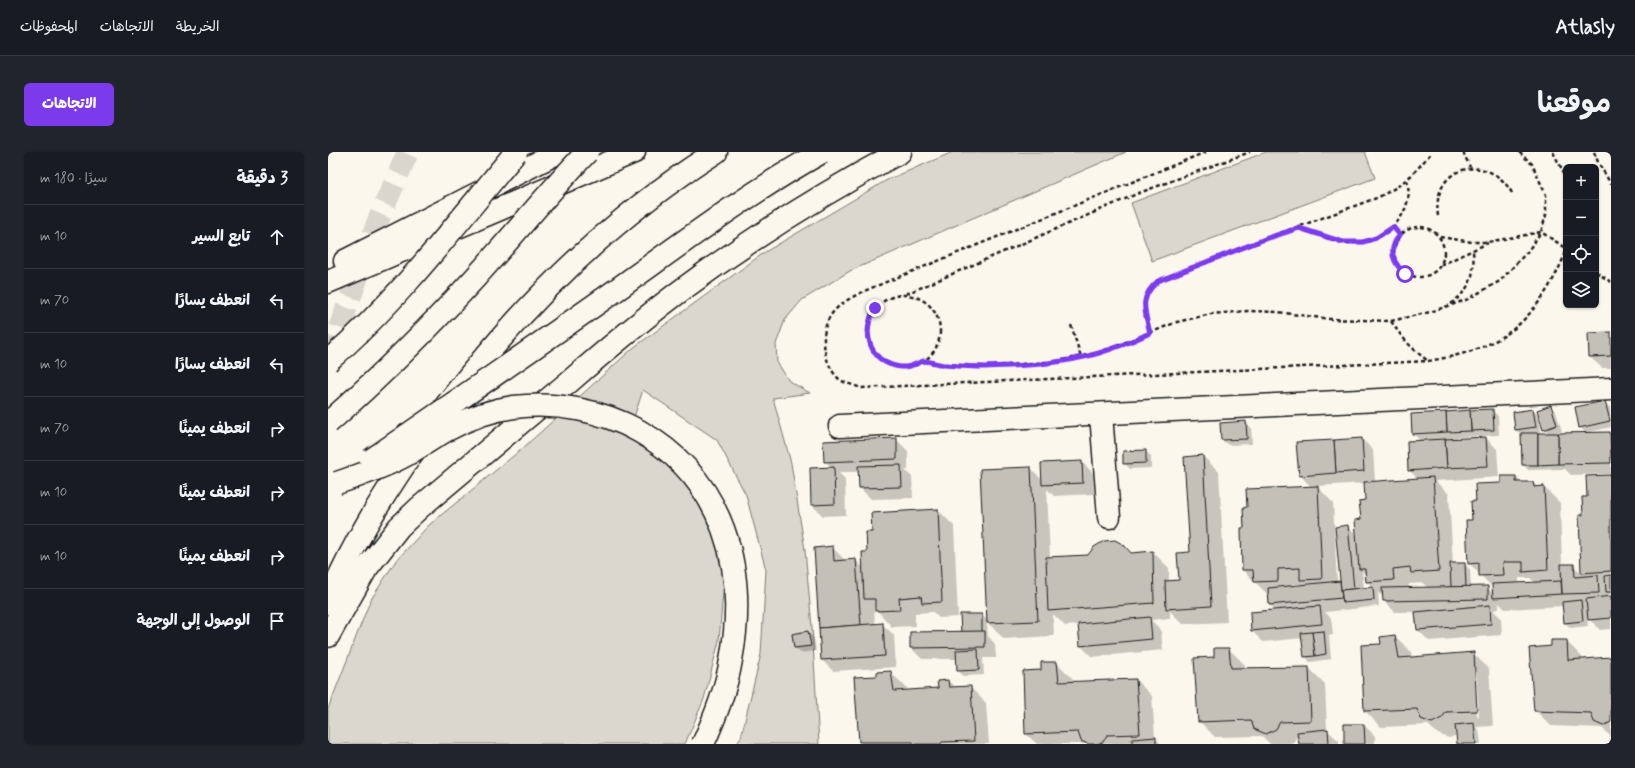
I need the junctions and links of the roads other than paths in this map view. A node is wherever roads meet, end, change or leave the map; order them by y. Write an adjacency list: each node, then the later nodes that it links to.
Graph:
1 (516, 152): 10 (main road, bridge)
2 (559, 152): 8 (main road)
3 (587, 152): 13 (main road, bridge)
4 (634, 152): 9 (main road)
5 (716, 152): 17 (main road)
6 (822, 152): 15 (main road, bridge)
7 (900, 152): 18 (main road)
8 (328, 270)
9 (328, 282)
10 (328, 361)
11 (1611, 388): 12 (main road)
12 (1101, 414): 14 (main road); 16 (main road)
13 (328, 424)
14 (840, 426)
15 (332, 486): 19 (main road, bridge)
16 (1109, 517)
17 (328, 603)
18 (328, 636)
19 (703, 744)

